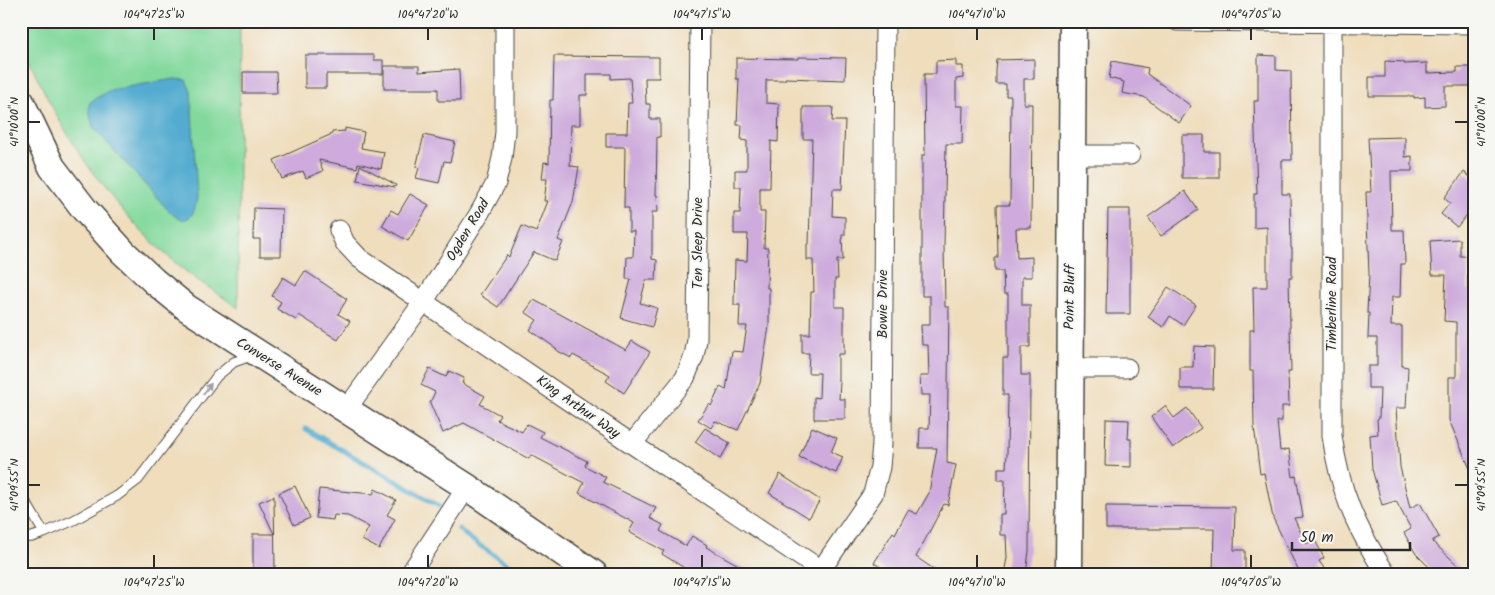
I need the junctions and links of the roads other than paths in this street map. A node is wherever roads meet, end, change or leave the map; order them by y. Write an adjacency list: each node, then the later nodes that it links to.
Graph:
1 (505, 21): 12 (street, Ogden Road)
2 (700, 21): 17 (street, Ten Sleep Drive)
3 (885, 21): 22 (street, Bowie Drive)
4 (1073, 21): 9 (main road, Point Bluff)
5 (1177, 21): 6 (street)
6 (1332, 23): 7 (street); 26 (street, Timberline Road)
7 (1474, 24)
8 (21, 102): 13 (main road, Converse Avenue)
9 (1072, 155): 10 (street); 14 (main road, Point Bluff)
10 (1130, 156)
11 (339, 230): 12 (street, King Arthur Way)
12 (424, 301): 16 (street, Ogden Road); 17 (street, King Arthur Way)
13 (258, 354): 16 (main road, Converse Avenue); 20 (lane, one-way to 13)
14 (1069, 368): 15 (street); 25 (main road, Point Bluff)
15 (1127, 368)
16 (346, 410): 18 (main road, Converse Avenue)
17 (632, 444): 22 (street, King Arthur Way)
18 (467, 487): 23 (street); 24 (main road, Converse Avenue)
19 (21, 494): 20 (lane)
20 (44, 533): 21 (lane)
21 (21, 538)
22 (824, 572)
23 (410, 574)
24 (594, 574)
25 (1068, 574)
26 (1386, 574)

